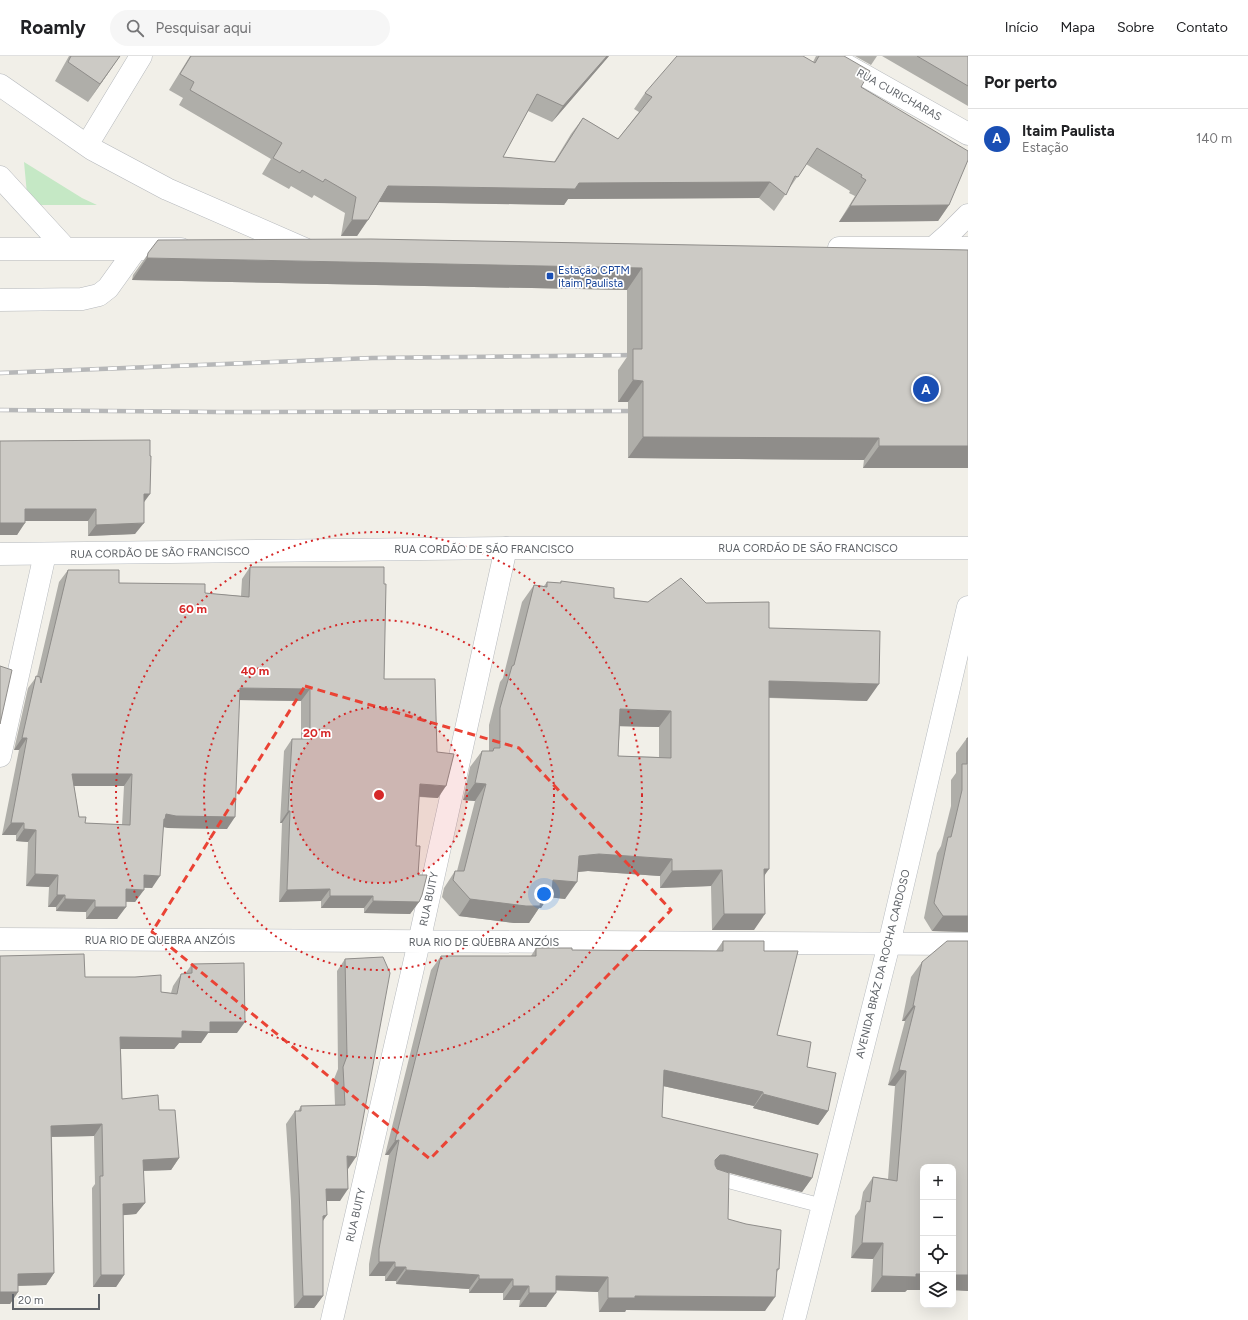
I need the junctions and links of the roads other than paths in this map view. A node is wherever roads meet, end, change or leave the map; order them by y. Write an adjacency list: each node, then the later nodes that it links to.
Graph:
1 (142, 56): 5 (street)
2 (830, 56): 4 (street, RUA CURICHARAS)
3 (0, 85): 5 (street)
4 (968, 134)
5 (87, 145): 16 (street)
6 (0, 177): 12 (street)
7 (968, 215): 9 (street)
8 (821, 248): 9 (street)
9 (933, 248): 10 (street)
10 (968, 248)
11 (0, 249): 12 (street)
12 (66, 249): 13 (street)
13 (136, 249): 14 (street); 18 (street)
14 (197, 249)
15 (258, 249): 16 (street)
16 (305, 249): 17 (street)
17 (328, 249)
18 (0, 300)
19 (506, 548): 20 (street, RUA CORDÃO DE SÃO FRANCISCO); 22 (street, RUA CORDÃO DE SÃO FRANCISCO); 26 (street, RUA BUITY)
20 (968, 548)
21 (0, 554): 22 (street, RUA CORDÃO DE SÃO FRANCISCO)
22 (45, 554): 24 (street)
23 (968, 607): 27 (street, AVENIDA BRÁZ DA ROCHA CARDOSO)
24 (0, 756)
25 (0, 939): 26 (street, RUA RIO DE QUEBRA ANZÓIS)
26 (419, 942): 27 (street, RUA RIO DE QUEBRA ANZÓIS); 31 (street, RUA BUITY)
27 (889, 944): 28 (street, RUA RIO DE QUEBRA ANZÓIS); 30 (street, AVENIDA BRÁZ DA ROCHA CARDOSO)
28 (968, 944)
29 (713, 1177): 30 (lane)
30 (823, 1206): 32 (street, AVENIDA BRÁZ DA ROCHA CARDOSO)
31 (332, 1320)
32 (794, 1320)

